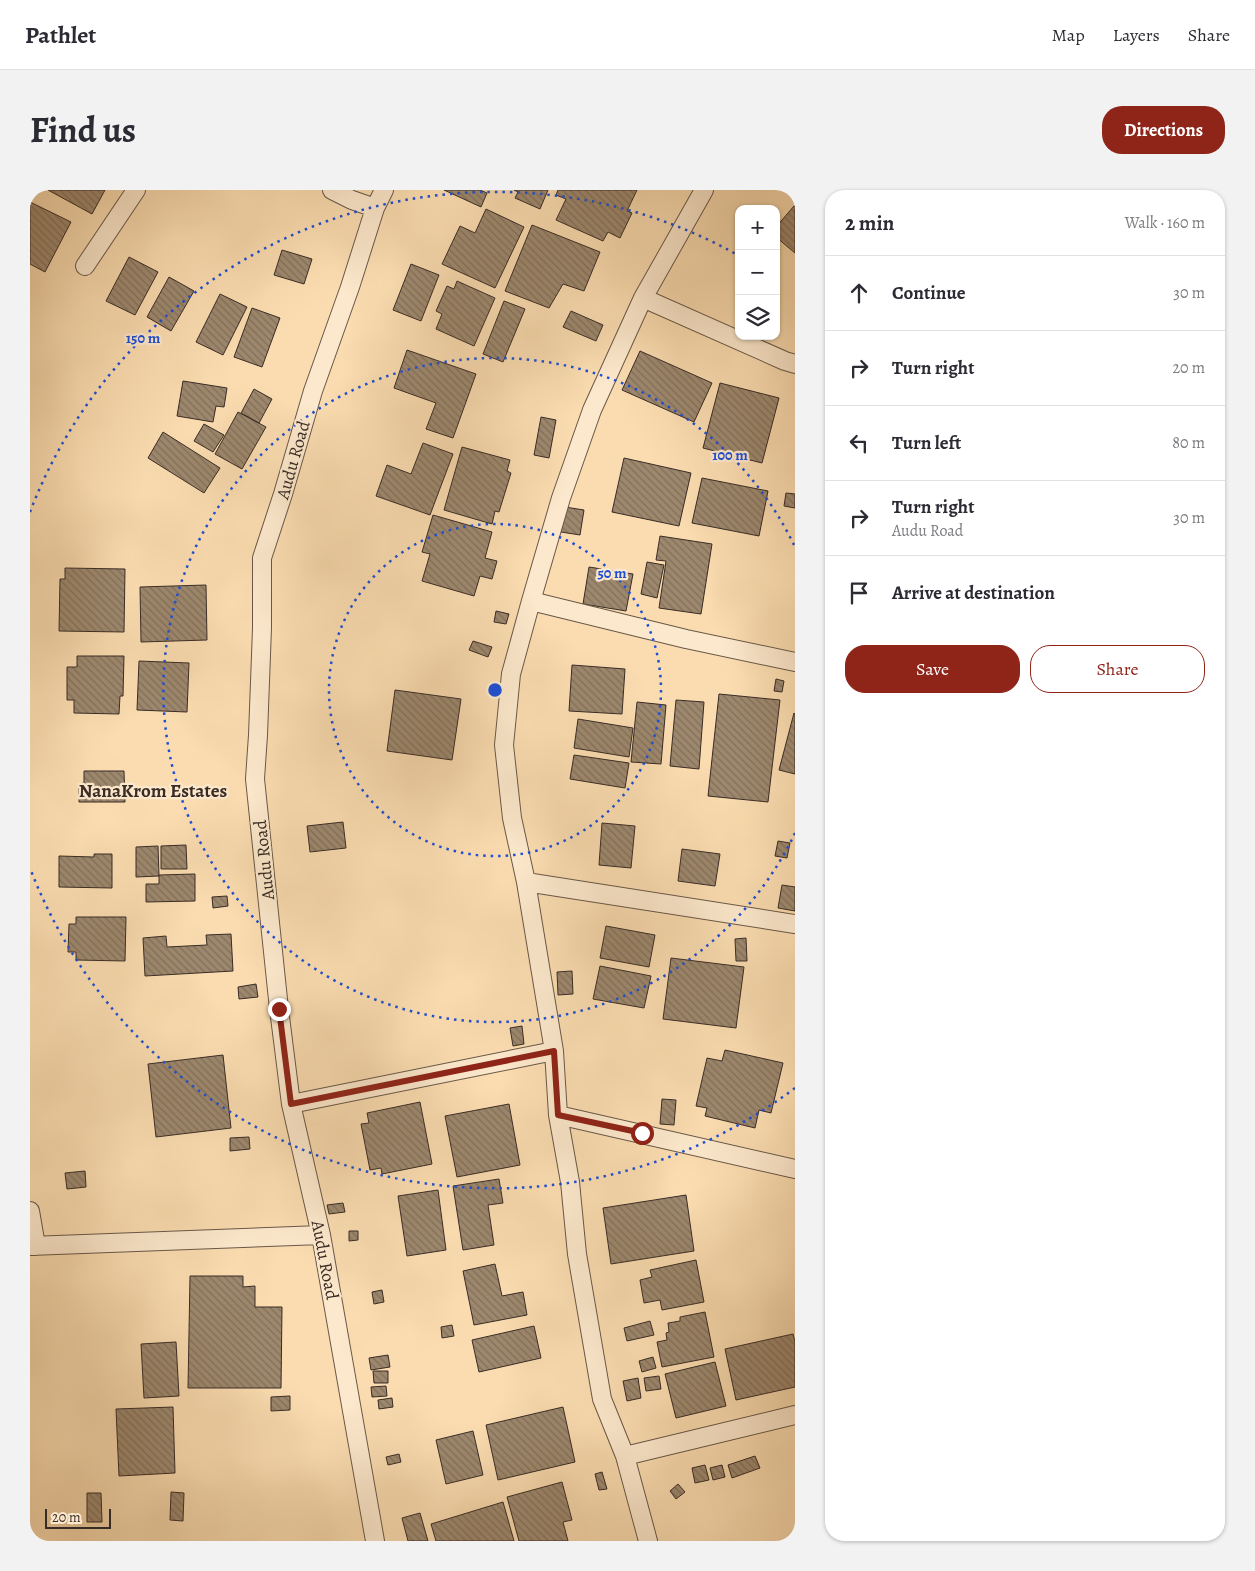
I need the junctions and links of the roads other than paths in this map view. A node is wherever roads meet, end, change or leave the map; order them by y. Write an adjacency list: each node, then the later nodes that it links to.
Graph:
1 (136, 190): 6 (street)
2 (332, 190): 5 (street)
3 (384, 190): 5 (street, Audu Road)
4 (704, 190): 7 (street)
5 (375, 208): 14 (street, Audu Road)
6 (86, 266)
7 (643, 298): 8 (street); 9 (street)
8 (795, 364)
9 (531, 601): 10 (street); 11 (street)
10 (795, 662)
11 (526, 882): 12 (street); 13 (street)
12 (795, 924)
13 (554, 1051): 14 (street); 15 (street)
14 (291, 1104): 18 (street, Audu Road)
15 (558, 1115): 16 (street); 21 (street)
16 (795, 1169)
17 (30, 1211): 19 (street)
18 (321, 1235): 19 (street); 22 (street, Audu Road)
19 (33, 1246)
20 (795, 1415): 21 (street)
21 (625, 1456): 23 (street)
22 (375, 1541)
23 (648, 1541)

